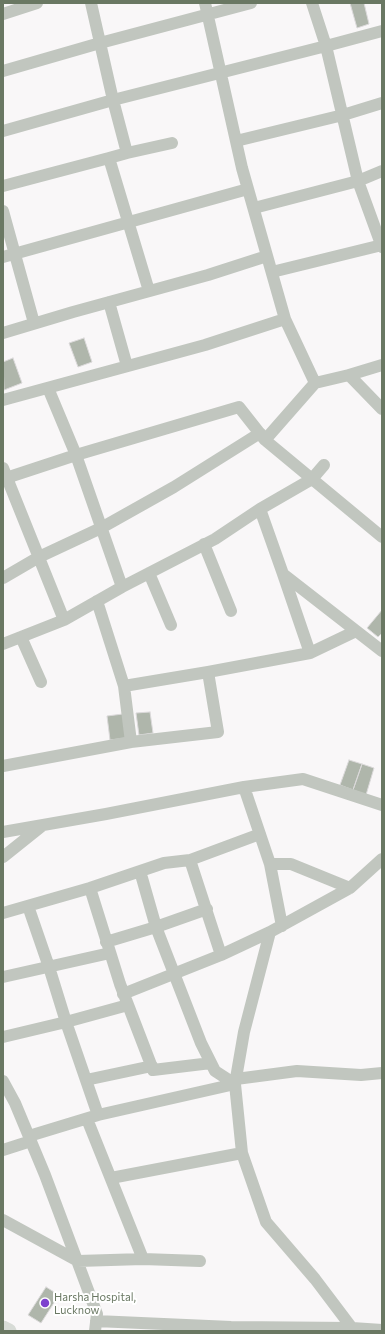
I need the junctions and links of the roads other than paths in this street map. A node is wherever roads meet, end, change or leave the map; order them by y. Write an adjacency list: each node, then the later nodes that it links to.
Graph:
1 (37, 3): 6 (street)
2 (91, 3): 9 (street)
3 (205, 3): 7 (street)
4 (251, 3): 7 (street)
5 (312, 3): 10 (street)
6 (3, 14)
7 (208, 15): 9 (street); 12 (street)
8 (382, 31): 10 (street)
9 (100, 43): 11 (street); 13 (street)
10 (326, 46): 12 (street); 15 (street)
11 (3, 71)
12 (221, 73): 13 (street); 17 (street)
13 (113, 100): 16 (street); 19 (street)
14 (382, 103): 15 (street)
15 (342, 115): 17 (street); 22 (street)
16 (3, 131)
17 (236, 141): 24 (street)
18 (172, 143): 19 (street)
19 (127, 154): 20 (street)
20 (109, 158): 23 (street); 27 (street)
21 (382, 171): 22 (street)
22 (358, 181): 25 (street); 28 (street)
23 (3, 186)
24 (248, 189): 25 (street); 27 (street)
25 (254, 208): 30 (street)
26 (3, 211): 29 (street)
27 (128, 223): 29 (street); 32 (street)
28 (382, 246): 31 (street)
29 (9, 256): 35 (street)
30 (267, 256): 31 (street); 32 (street)
31 (272, 272): 34 (street)
32 (148, 291): 33 (street)
33 (109, 302): 35 (street); 38 (street)
34 (286, 319): 38 (street); 40 (street)
35 (34, 323): 36 (street)
36 (3, 333)
37 (382, 365): 39 (street)
38 (127, 366): 41 (street)
39 (349, 375): 40 (street); 43 (street)
40 (315, 383): 44 (street)
41 (48, 388): 42 (street); 45 (street)
42 (3, 400)
43 (382, 409)
44 (263, 437): 45 (street); 48 (street); 50 (street)
45 (76, 454): 47 (street); 50 (street)
46 (324, 465): 48 (street)
47 (4, 475): 53 (street)
48 (312, 479): 49 (street); 51 (street)
49 (260, 509): 52 (street); 55 (street)
50 (101, 528): 53 (street); 57 (street)
51 (381, 533)
52 (204, 544): 54 (street); 59 (street)
53 (39, 557): 56 (street); 60 (street)
54 (149, 573): 57 (street); 61 (street)
55 (283, 574): 62 (street); 66 (street)
56 (3, 578)
57 (122, 587): 58 (street)
58 (97, 601): 60 (street); 69 (street)
59 (231, 611)
60 (64, 620): 63 (street)
61 (171, 625)
62 (356, 631): 65 (street); 66 (street)
63 (21, 637): 64 (street); 68 (street)
64 (3, 644)
65 (382, 651)
66 (310, 653): 67 (street)
67 (208, 672): 69 (street); 70 (street)
68 (41, 682)
69 (124, 686): 70 (street)
70 (131, 742): 71 (street)
71 (3, 766)
72 (244, 787): 73 (street); 74 (street); 76 (street)
73 (382, 805)
74 (44, 825): 75 (street); 77 (street)
75 (3, 832)
76 (260, 834): 79 (street); 80 (street)
77 (3, 857)
78 (382, 859): 83 (street)
79 (190, 860): 81 (street); 85 (street)
80 (270, 864): 83 (street); 87 (street)
81 (140, 871): 82 (street); 88 (street)
82 (90, 888): 84 (street); 90 (street)
83 (350, 888): 87 (street)
84 (28, 906): 86 (street); 92 (street)
85 (207, 909): 88 (street); 91 (street)
86 (3, 913)
87 (282, 926): 89 (street)
88 (156, 927): 90 (street); 93 (street)
89 (270, 932): 91 (street); 103 (street)
90 (108, 948): 92 (street); 95 (street)
91 (221, 955): 93 (street)
92 (49, 967): 94 (street); 96 (street)
93 (174, 974): 95 (street); 98 (street)
94 (3, 977)
95 (125, 999): 96 (street); 99 (street)
96 (66, 1022): 97 (street); 101 (street)
97 (3, 1037)
98 (211, 1063): 99 (street); 103 (street)
99 (152, 1066): 101 (street)
100 (382, 1074): 103 (street)
101 (86, 1080): 104 (street)
102 (3, 1081): 105 (street)
103 (236, 1082): 104 (street); 107 (street)
104 (93, 1117): 105 (street); 108 (street)
105 (30, 1139): 106 (street); 111 (street)
106 (3, 1150)
107 (242, 1153): 108 (street); 115 (street)
108 (111, 1178): 110 (street)
109 (3, 1220): 111 (street)
110 (143, 1259): 111 (street); 112 (street)
111 (78, 1262): 113 (street)
112 (200, 1262)
113 (96, 1326): 115 (street)
114 (3, 1328): 117 (main road)
115 (352, 1328): 116 (street)
116 (382, 1330)
117 (9, 1331)

